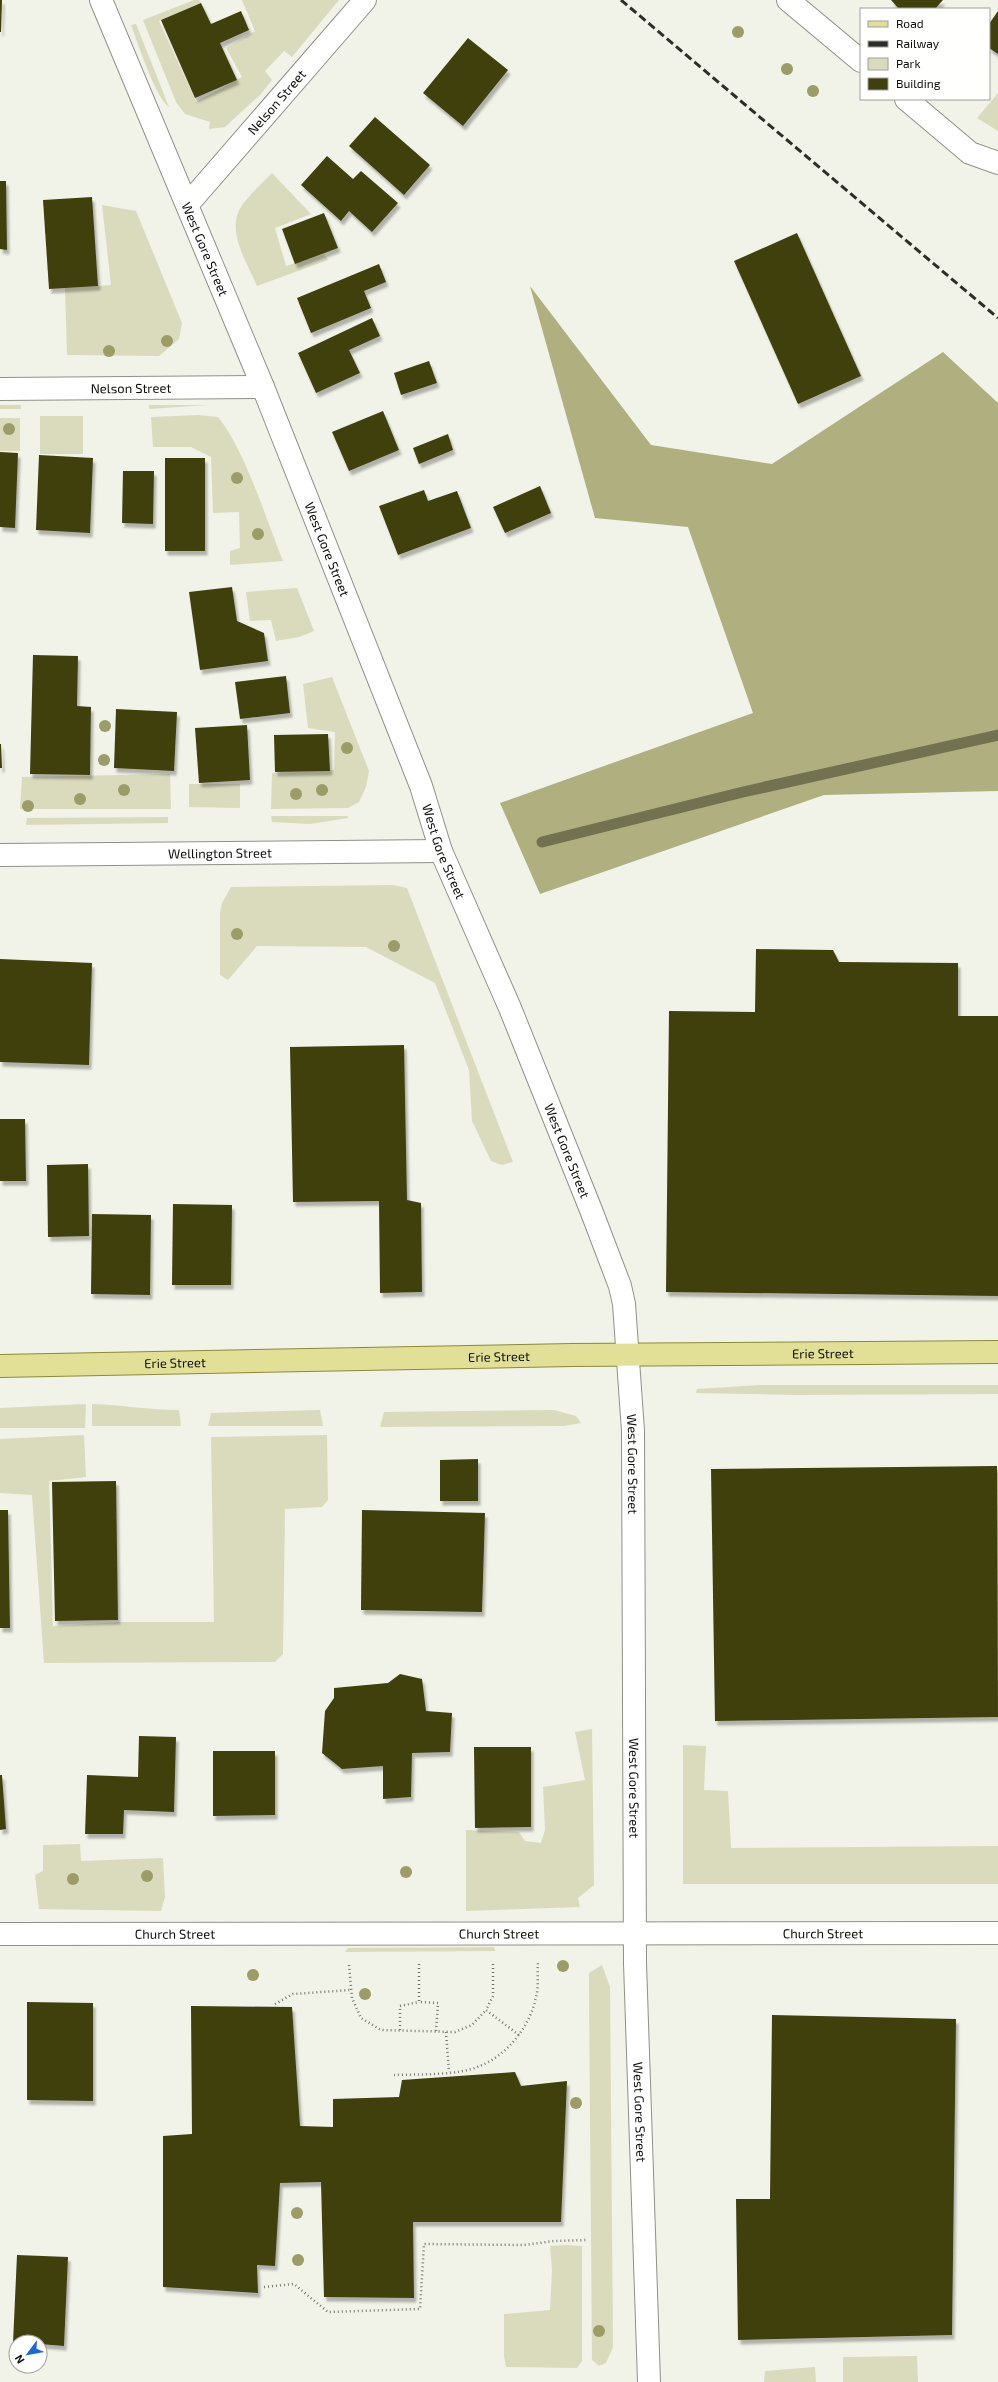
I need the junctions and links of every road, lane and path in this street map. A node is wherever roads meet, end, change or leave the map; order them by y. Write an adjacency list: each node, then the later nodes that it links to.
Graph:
1 (101, 0): 7 (street, West Gore Street)
2 (365, 0): 7 (street, Nelson Street)
3 (788, 0): 4 (street)
4 (860, 60)
5 (907, 100): 6 (street)
6 (998, 164)
7 (188, 204): 8 (street, West Gore Street)
8 (263, 387): 9 (street, Nelson Street); 10 (street, West Gore Street)
9 (0, 389)
10 (440, 851): 11 (street, Wellington Street); 13 (street, West Gore Street)
11 (0, 855)
12 (998, 1352): 13 (main road, Erie Street)
13 (627, 1354): 14 (main road, Erie Street); 15 (street, West Gore Street)
14 (0, 1366)
15 (635, 1933): 16 (street, Church Street); 17 (street, Church Street); 34 (street, West Gore Street)
16 (998, 1933)
17 (0, 1934)
18 (419, 1956): 23 (path)
19 (349, 1957): 22 (path)
20 (538, 1960): 29 (path)
21 (493, 1961): 25 (path)
22 (350, 1990): 24 (path); 26 (path)
23 (420, 2002): 26 (path); 27 (path)
24 (275, 2004)
25 (486, 2010): 28 (path); 29 (path)
26 (400, 2030): 27 (path)
27 (436, 2032): 28 (path)
28 (446, 2032): 30 (path)
29 (519, 2035): 30 (path)
30 (449, 2072): 31 (path)
31 (394, 2075)
32 (587, 2240): 33 (path)
33 (264, 2287)
34 (649, 2382)

